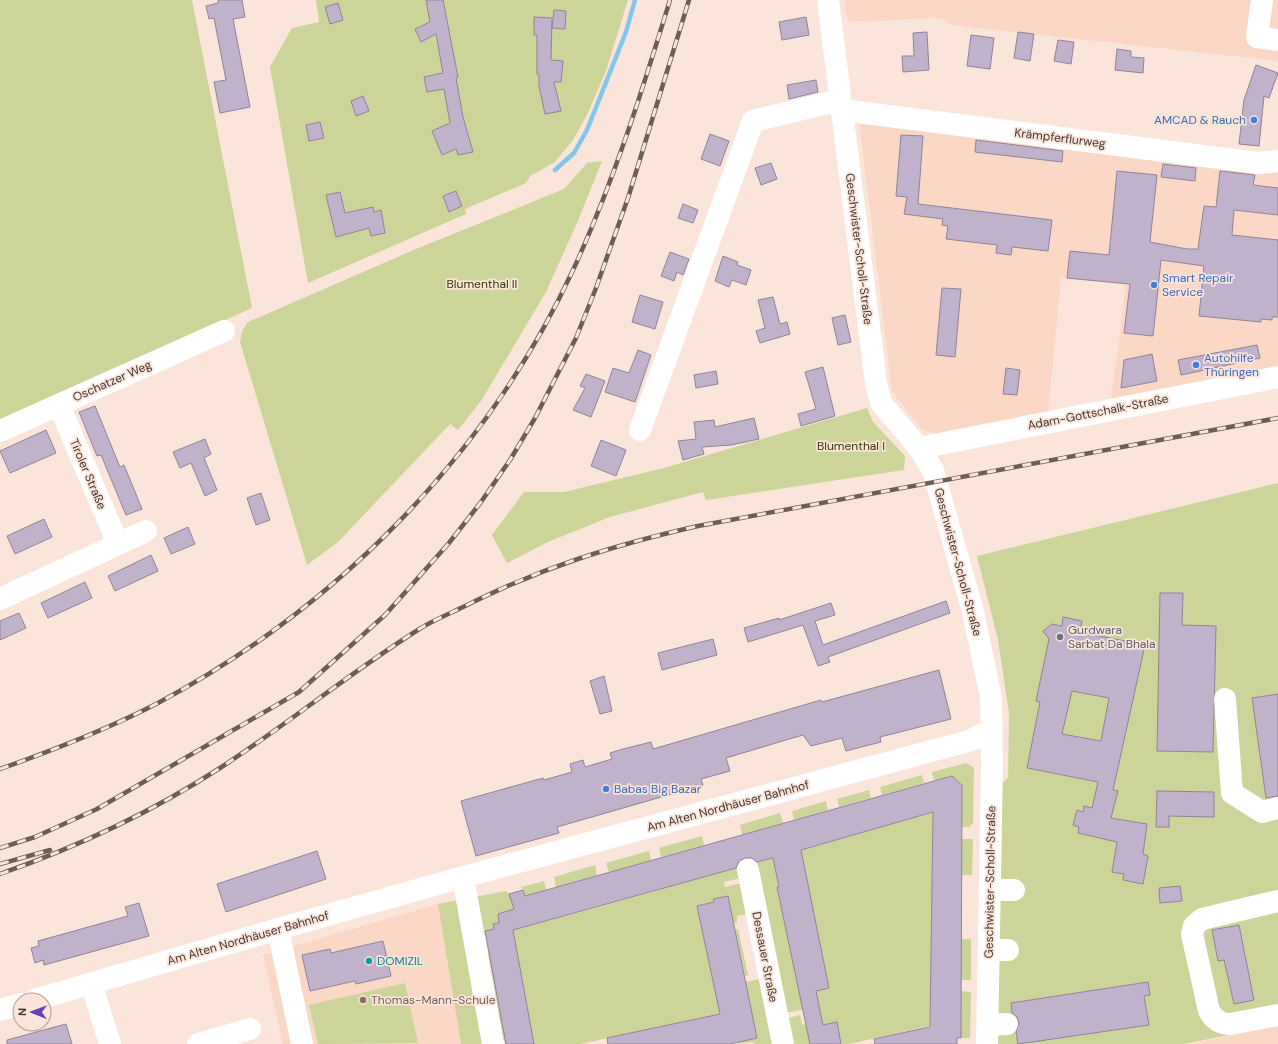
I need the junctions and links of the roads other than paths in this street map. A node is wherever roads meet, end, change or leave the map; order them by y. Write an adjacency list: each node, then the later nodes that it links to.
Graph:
1 (828, 0): 4 (street, Geschwister-Scholl-Straße)
2 (1262, 0): 3 (street)
3 (1278, 40)
4 (840, 105): 5 (street, Krämpferflurweg); 9 (street); 11 (street, Geschwister-Scholl-Straße)
5 (1278, 161)
6 (224, 331): 8 (street, Oschatzer Weg)
7 (1278, 377): 11 (street, Adam-Gottschalk-Straße)
8 (59, 405): 10 (street, Oschatzer Weg); 13 (street, Tiroler Straße)
9 (640, 430)
10 (0, 431)
11 (919, 448): 16 (street, Geschwister-Scholl-Straße)
12 (146, 531): 13 (street)
13 (118, 544): 14 (street)
14 (0, 599)
15 (1225, 699): 17 (street)
16 (992, 729): 19 (street, Am Alten Nordhäuser Bahnhof); 20 (street, Geschwister-Scholl-Straße)
17 (1278, 808)
18 (748, 870): 35 (street, Dessauer Straße)
19 (463, 877): 23 (street, Am Alten Nordhäuser Bahnhof); 34 (street)
20 (990, 890): 21 (street); 30 (street, Geschwister-Scholl-Straße)
21 (1014, 890)
22 (1278, 901): 28 (street)
23 (278, 929): 24 (street, Am Alten Nordhäuser Bahnhof); 33 (street)
24 (90, 983): 25 (street, Am Alten Nordhäuser Bahnhof); 31 (street)
25 (52, 995)
26 (12, 1006): 27 (street)
27 (0, 1010)
28 (1278, 1015)
29 (250, 1029): 32 (street)
30 (994, 1031)
31 (110, 1044)
32 (198, 1044)
33 (302, 1044)
34 (493, 1044)
35 (783, 1044)

